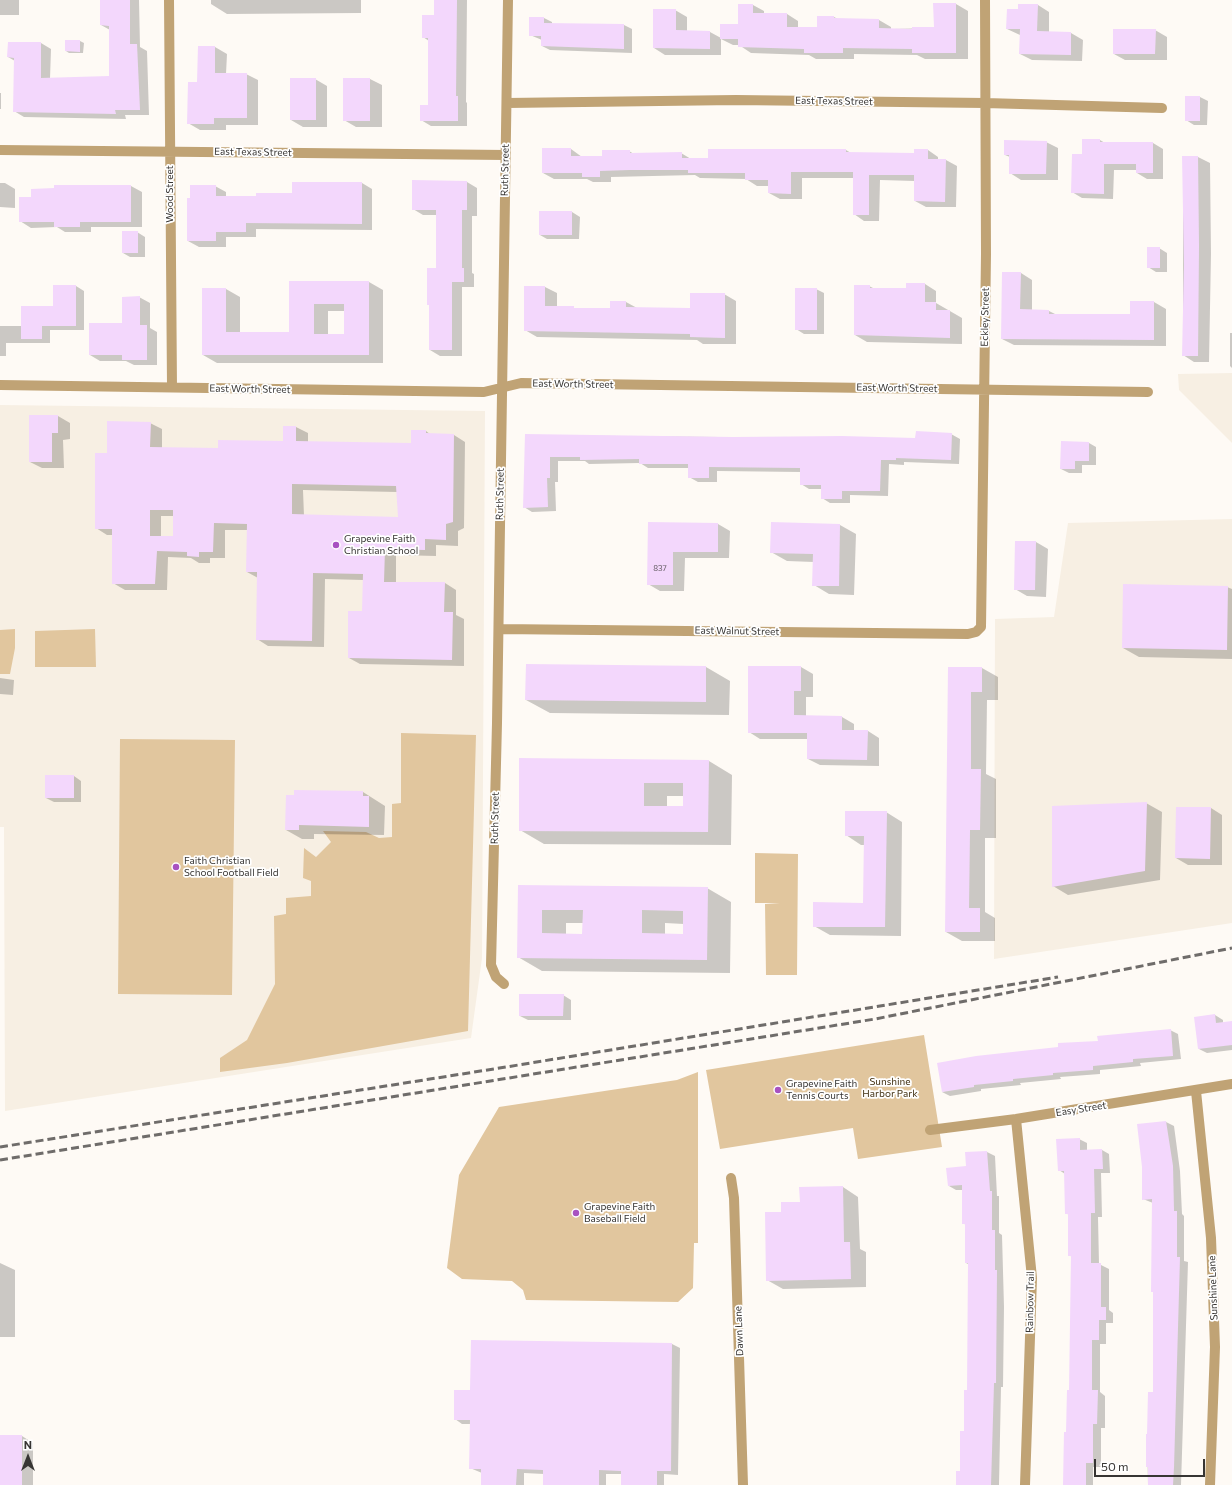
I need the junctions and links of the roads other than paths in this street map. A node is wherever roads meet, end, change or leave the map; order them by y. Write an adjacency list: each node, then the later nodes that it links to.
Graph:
1 (169, 0): 8 (street, Wood Street)
2 (508, 0): 4 (street, Ruth Street)
3 (986, 0): 5 (street, Eckley Street)
4 (507, 103): 5 (street, East Texas Street); 9 (street, Ruth Street)
5 (985, 103): 6 (street, East Texas Street); 13 (street, Eckley Street)
6 (1162, 108)
7 (0, 150): 8 (street, East Texas Street)
8 (170, 151): 9 (street, East Texas Street); 11 (street, Wood Street)
9 (506, 155): 12 (street, Ruth Street)
10 (0, 385): 11 (street, East Worth Street)
11 (172, 387): 12 (street, East Worth Street)
12 (501, 388): 13 (street, East Worth Street); 15 (street, Ruth Street)
13 (984, 390): 14 (street, East Worth Street); 16 (street, Eckley Street)
14 (1148, 392)
15 (498, 629): 16 (street, East Walnut Street); 17 (street, Ruth Street)
16 (976, 632)
17 (504, 984)
18 (1232, 1084): 19 (street, Easy Street)
19 (1196, 1091): 20 (street, Easy Street); 25 (street, Sunshine Lane)
20 (1016, 1120): 21 (street, Easy Street); 24 (street, Rainbow Trail)
21 (930, 1130)
22 (731, 1178): 23 (street, Dawn Lane)
23 (743, 1485)
24 (1025, 1485)
25 (1210, 1485)

